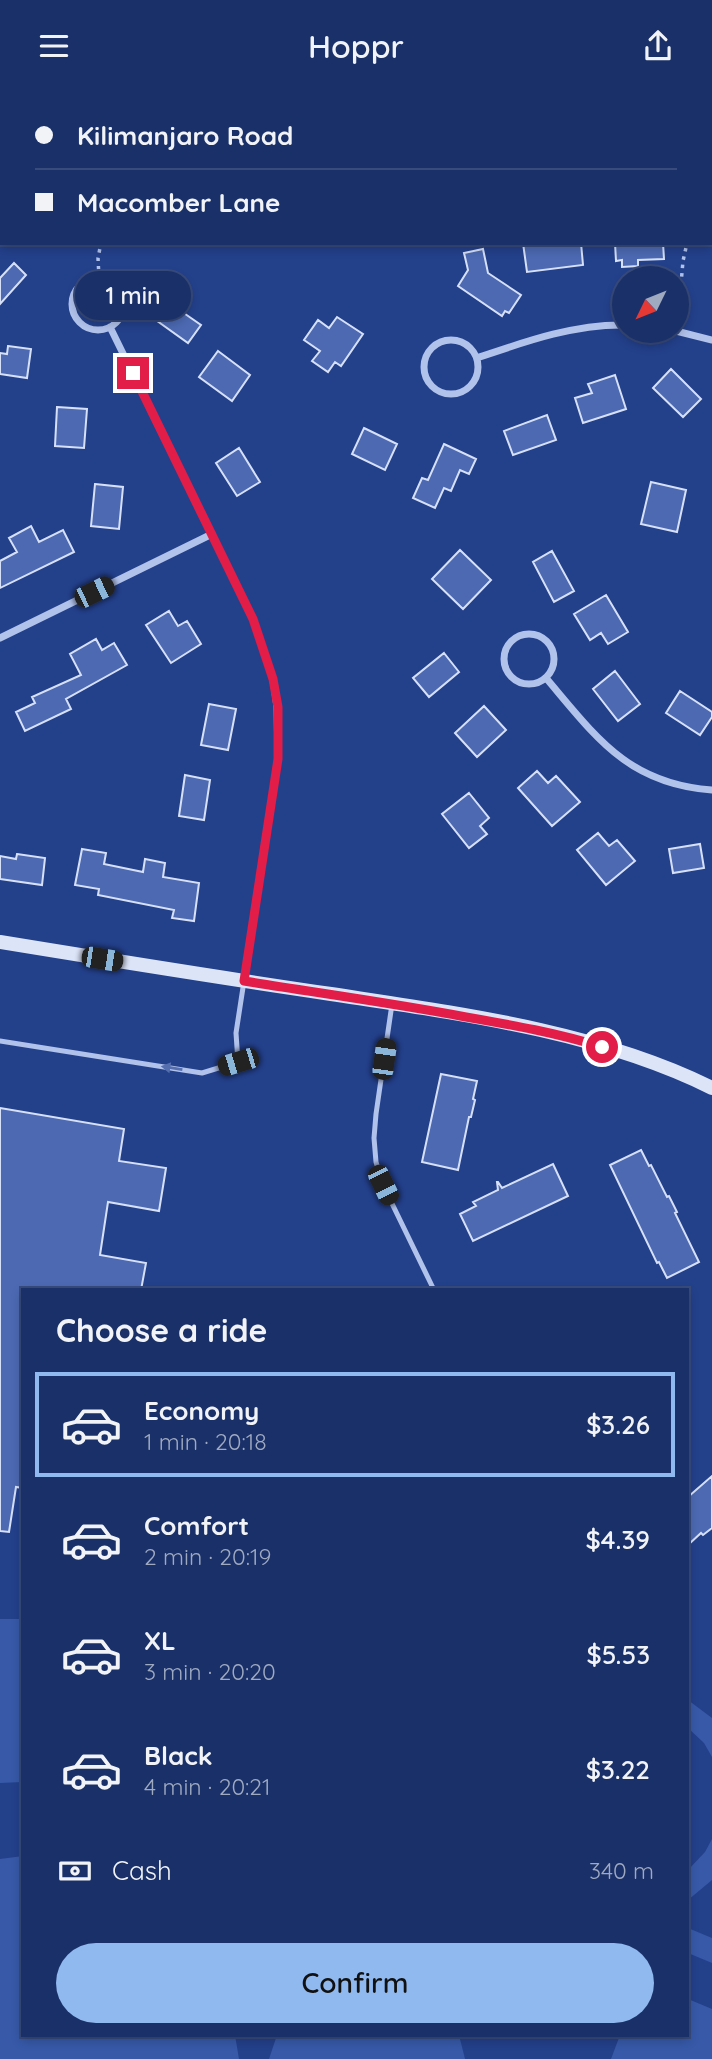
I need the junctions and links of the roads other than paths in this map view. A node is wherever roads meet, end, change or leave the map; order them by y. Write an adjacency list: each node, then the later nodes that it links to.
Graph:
1 (612, 326): 5 (street)
2 (110, 327): 2 (street); 6 (street)
3 (690, 334): 4 (street)
4 (712, 340)
5 (477, 358): 5 (street)
6 (212, 534): 7 (street); 11 (street)
7 (0, 638)
8 (546, 678): 8 (street); 9 (street)
9 (712, 790)
10 (0, 942): 11 (street)
11 (244, 981): 12 (street); 13 (lane, one-way to 13)
12 (392, 1004): 14 (street); 15 (lane)
13 (0, 1041)
14 (712, 1088)
15 (433, 1288)

